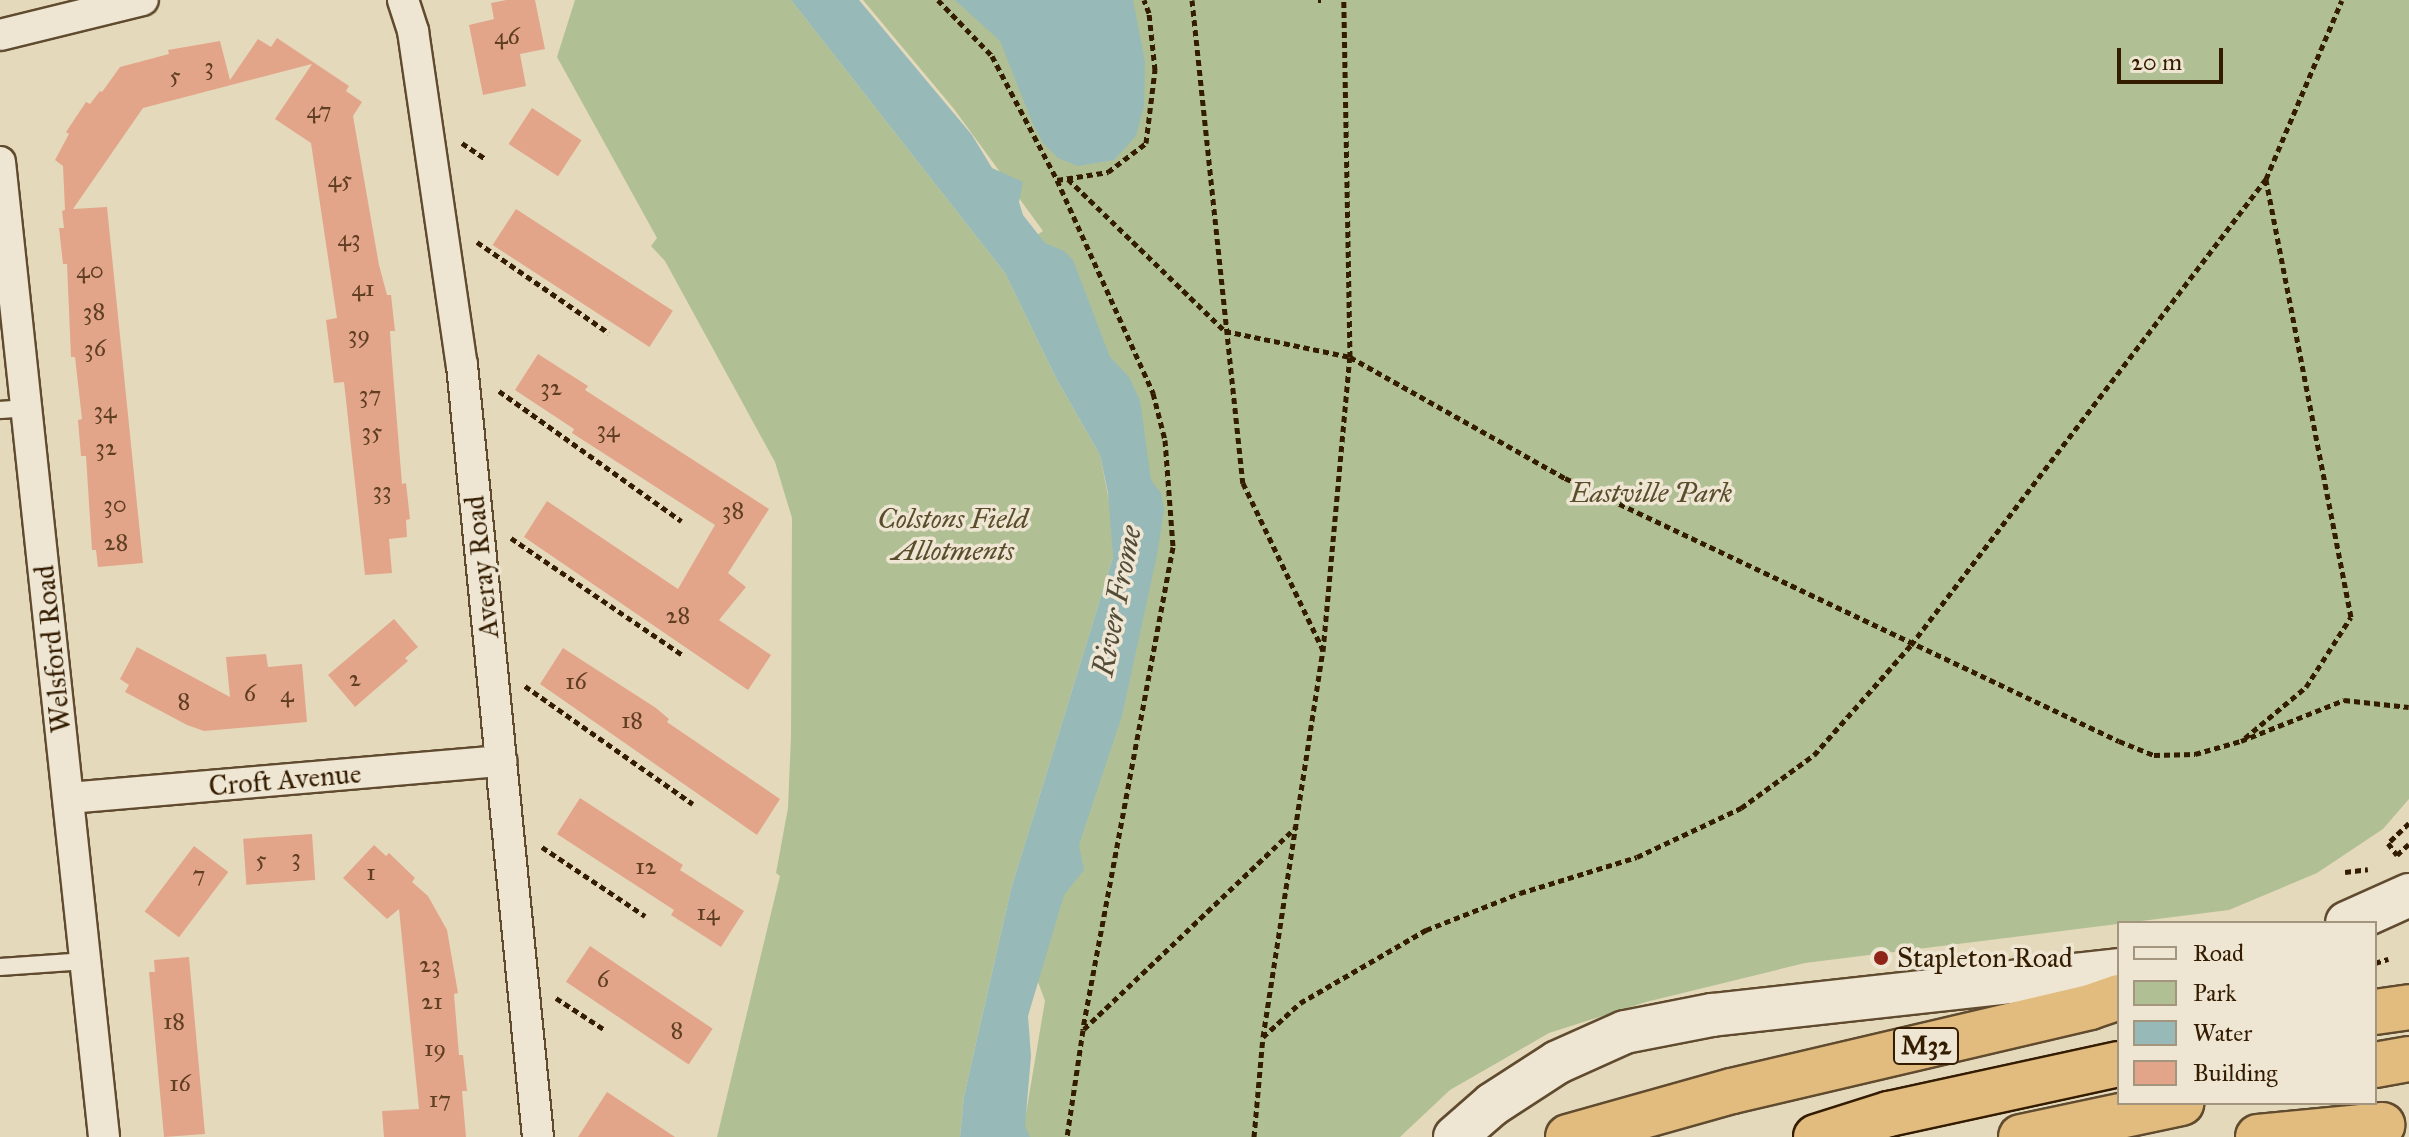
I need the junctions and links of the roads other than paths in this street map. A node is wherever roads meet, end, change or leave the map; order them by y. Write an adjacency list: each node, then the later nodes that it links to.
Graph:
1 (143, 0): 3 (street)
2 (403, 0): 6 (street, Averay Road)
3 (0, 35)
4 (0, 162): 5 (street, Welsford Road)
5 (14, 409): 7 (street, Welsford Road)
6 (501, 761): 7 (street, Croft Avenue); 22 (street, Averay Road)
7 (69, 798): 10 (street, Welsford Road)
8 (2395, 881): 9 (main road)
9 (2349, 921)
10 (86, 961): 11 (lane); 21 (street, Welsford Road)
11 (0, 967)
12 (2117, 970): 23 (main road)
13 (2117, 998): 24 (highway, M32)
14 (2409, 1007): 15 (highway)
15 (2377, 1012)
16 (2409, 1059): 18 (highway)
17 (2117, 1064): 25 (highway, M32, bridge)
18 (2377, 1065)
19 (2172, 1105): 26 (highway)
20 (2383, 1129): 27 (highway)
21 (104, 1137)
22 (538, 1137)
23 (1455, 1137)
24 (1568, 1137)
25 (1816, 1137)
26 (2021, 1137)
27 (2258, 1137)

